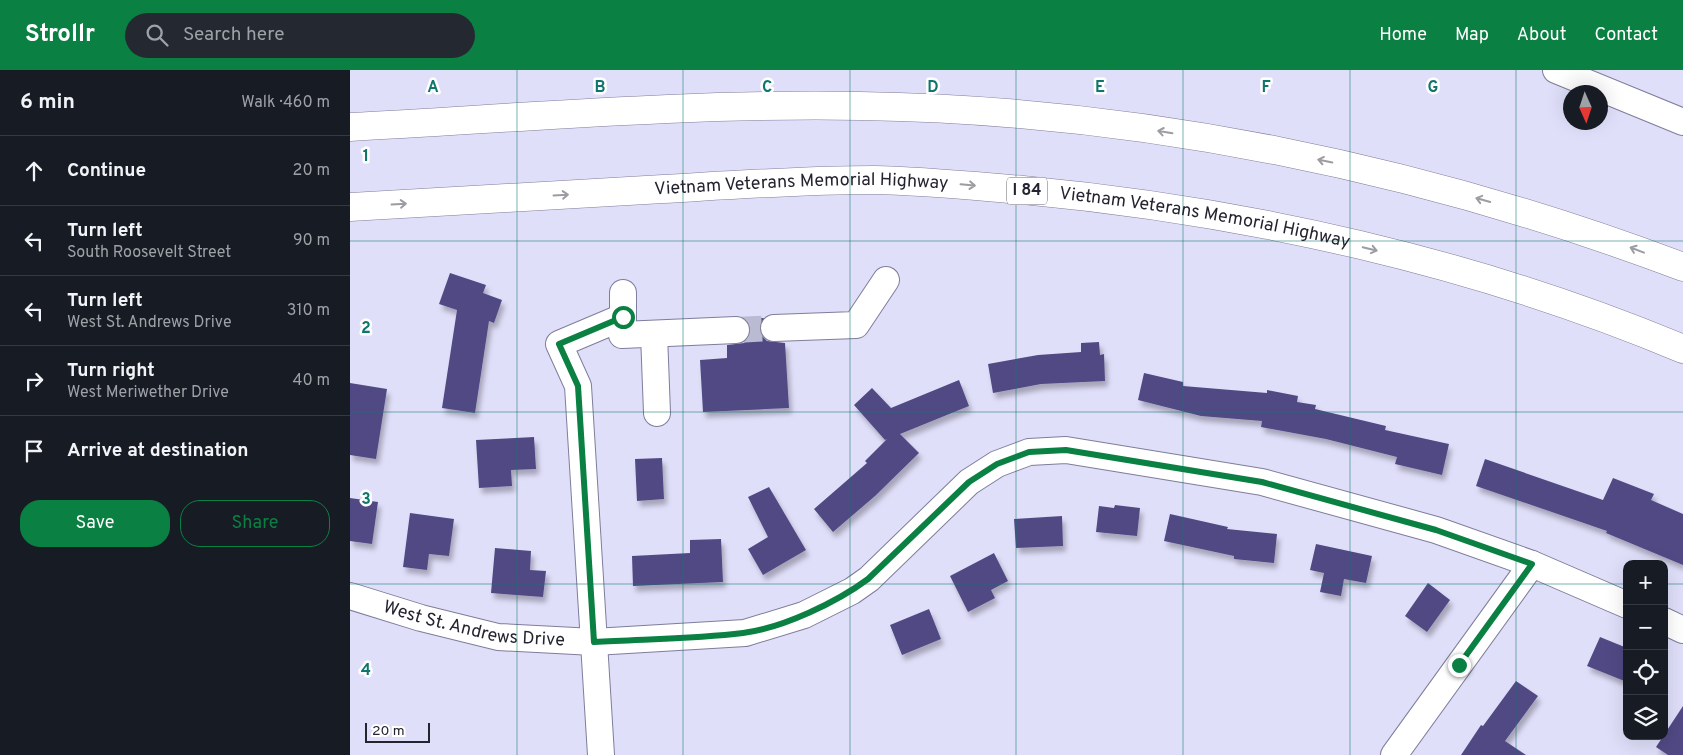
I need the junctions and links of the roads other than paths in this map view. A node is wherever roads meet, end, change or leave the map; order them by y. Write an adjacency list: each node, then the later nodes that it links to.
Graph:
1 (1556, 70): 2 (street)
2 (1683, 122)
3 (350, 127): 5 (highway, one-way to 3)
4 (350, 206): 10 (highway, Vietnam Veterans Memorial Highway / I 84, one-way to 10)
5 (1683, 267)
6 (886, 280): 7 (street)
7 (774, 328)
8 (736, 330): 9 (street)
9 (654, 334): 11 (street); 17 (street)
10 (1683, 349)
11 (657, 413)
12 (1532, 564): 14 (street, West St. Andrews Drive); 17 (street, West St. Andrews Drive); 19 (street)
13 (350, 596): 17 (street, West St. Andrews Drive)
14 (1623, 603)
15 (1668, 623): 16 (street)
16 (1683, 630)
17 (594, 642): 18 (street)
18 (601, 755)
19 (1394, 755)

